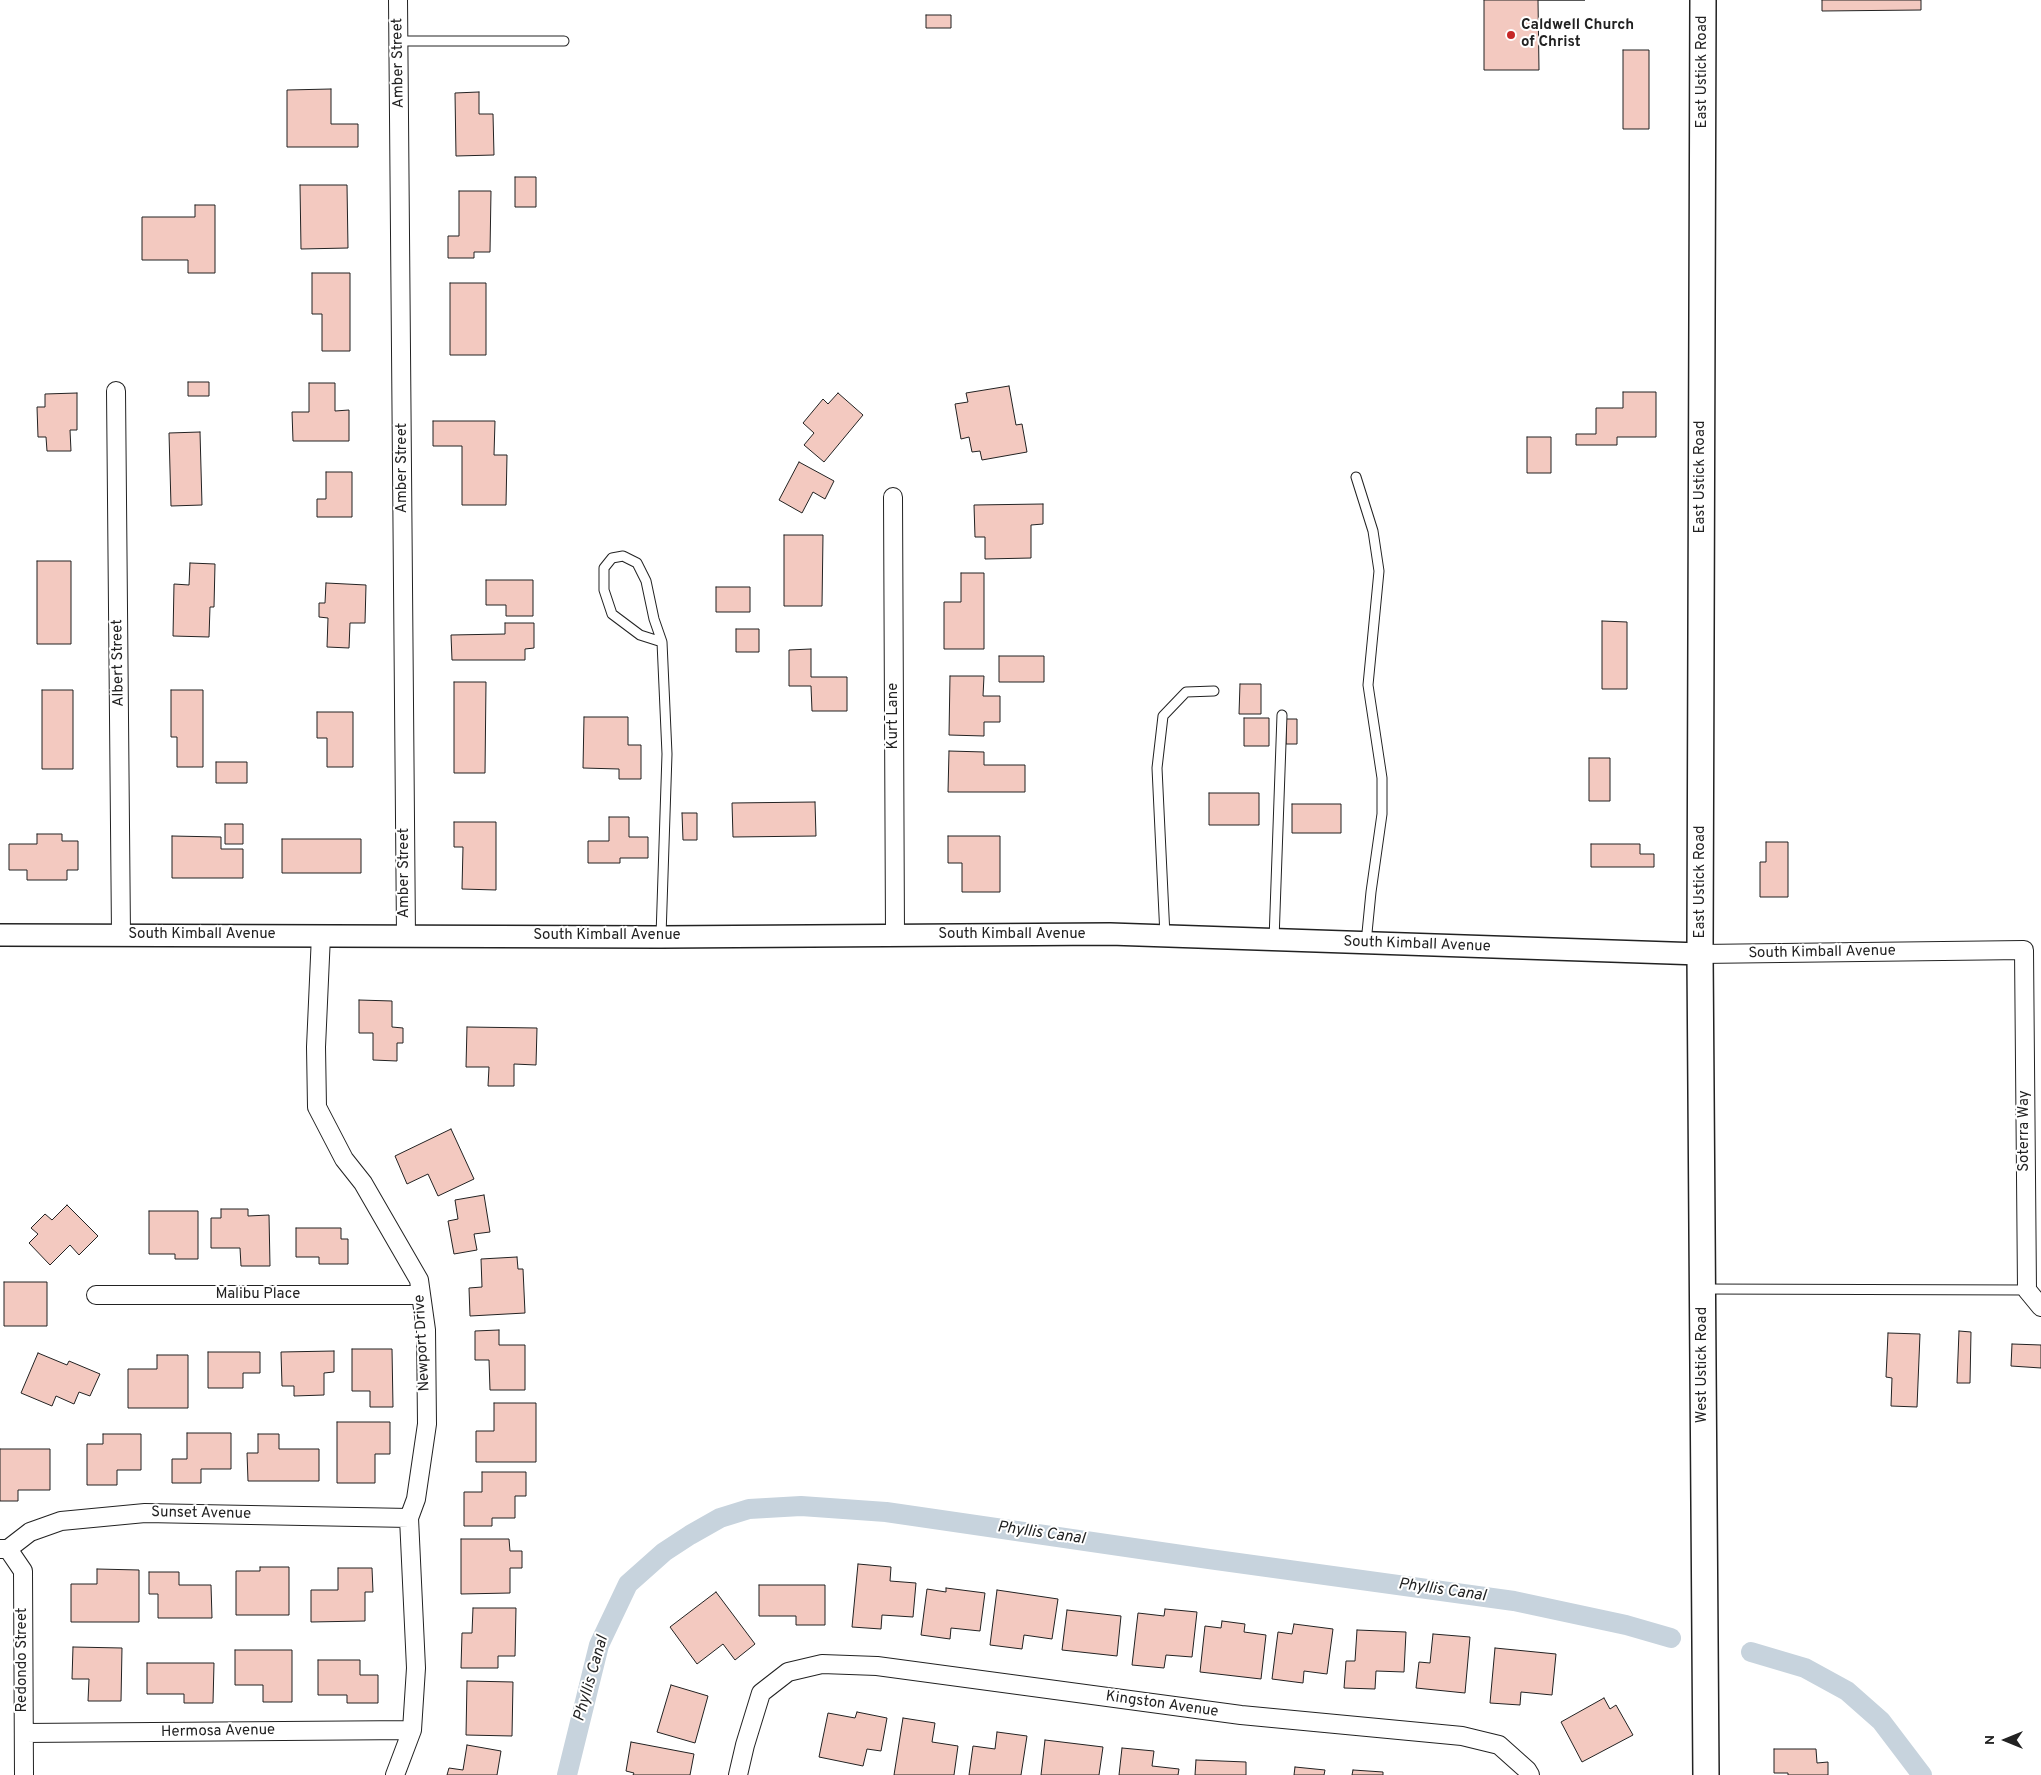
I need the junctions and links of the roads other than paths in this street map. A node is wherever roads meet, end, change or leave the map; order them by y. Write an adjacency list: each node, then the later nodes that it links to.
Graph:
1 (398, 0): 3 (street, Amber Street)
2 (1703, 0): 21 (main road, East Ustick Road)
3 (399, 41): 4 (lane); 15 (street, Amber Street)
4 (564, 41)
5 (116, 391): 12 (street, Albert Street)
6 (1356, 477): 19 (lane)
7 (893, 497): 14 (street, Kurt Lane)
8 (662, 642): 8 (lane); 17 (lane)
9 (1214, 691): 16 (lane)
10 (1282, 715): 18 (lane)
11 (0, 935): 12 (street, South Kimball Avenue)
12 (121, 935): 13 (street, South Kimball Avenue)
13 (321, 935): 15 (street, South Kimball Avenue); 25 (street, Newport Drive)
14 (895, 935): 16 (street, South Kimball Avenue); 17 (street, South Kimball Avenue)
15 (406, 936): 17 (street, South Kimball Avenue)
16 (1165, 936): 18 (street, South Kimball Avenue)
17 (661, 937)
18 (1274, 941): 19 (street, South Kimball Avenue)
19 (1366, 944): 21 (street, South Kimball Avenue)
20 (2024, 950): 21 (street, South Kimball Avenue); 23 (street, Soterra Way)
21 (1700, 954): 22 (main road, West Ustick Road)
22 (1703, 1290): 23 (lane); 35 (main road, West Ustick Road)
23 (2027, 1290): 26 (street)
24 (96, 1294): 25 (street, Malibu Place)
25 (421, 1295): 27 (street, Newport Drive)
26 (2041, 1307)
27 (409, 1518): 28 (street, Sunset Avenue); 29 (street, Newport Drive)
28 (4, 1549): 30 (street, Redondo Street)
29 (412, 1730): 30 (street, Hermosa Avenue); 33 (street, Newport Drive)
30 (24, 1733): 32 (street, Redondo Street)
31 (1529, 1773): 34 (street, Kingston Avenue)
32 (24, 1775)
33 (395, 1775)
34 (738, 1775)
35 (1706, 1775)

